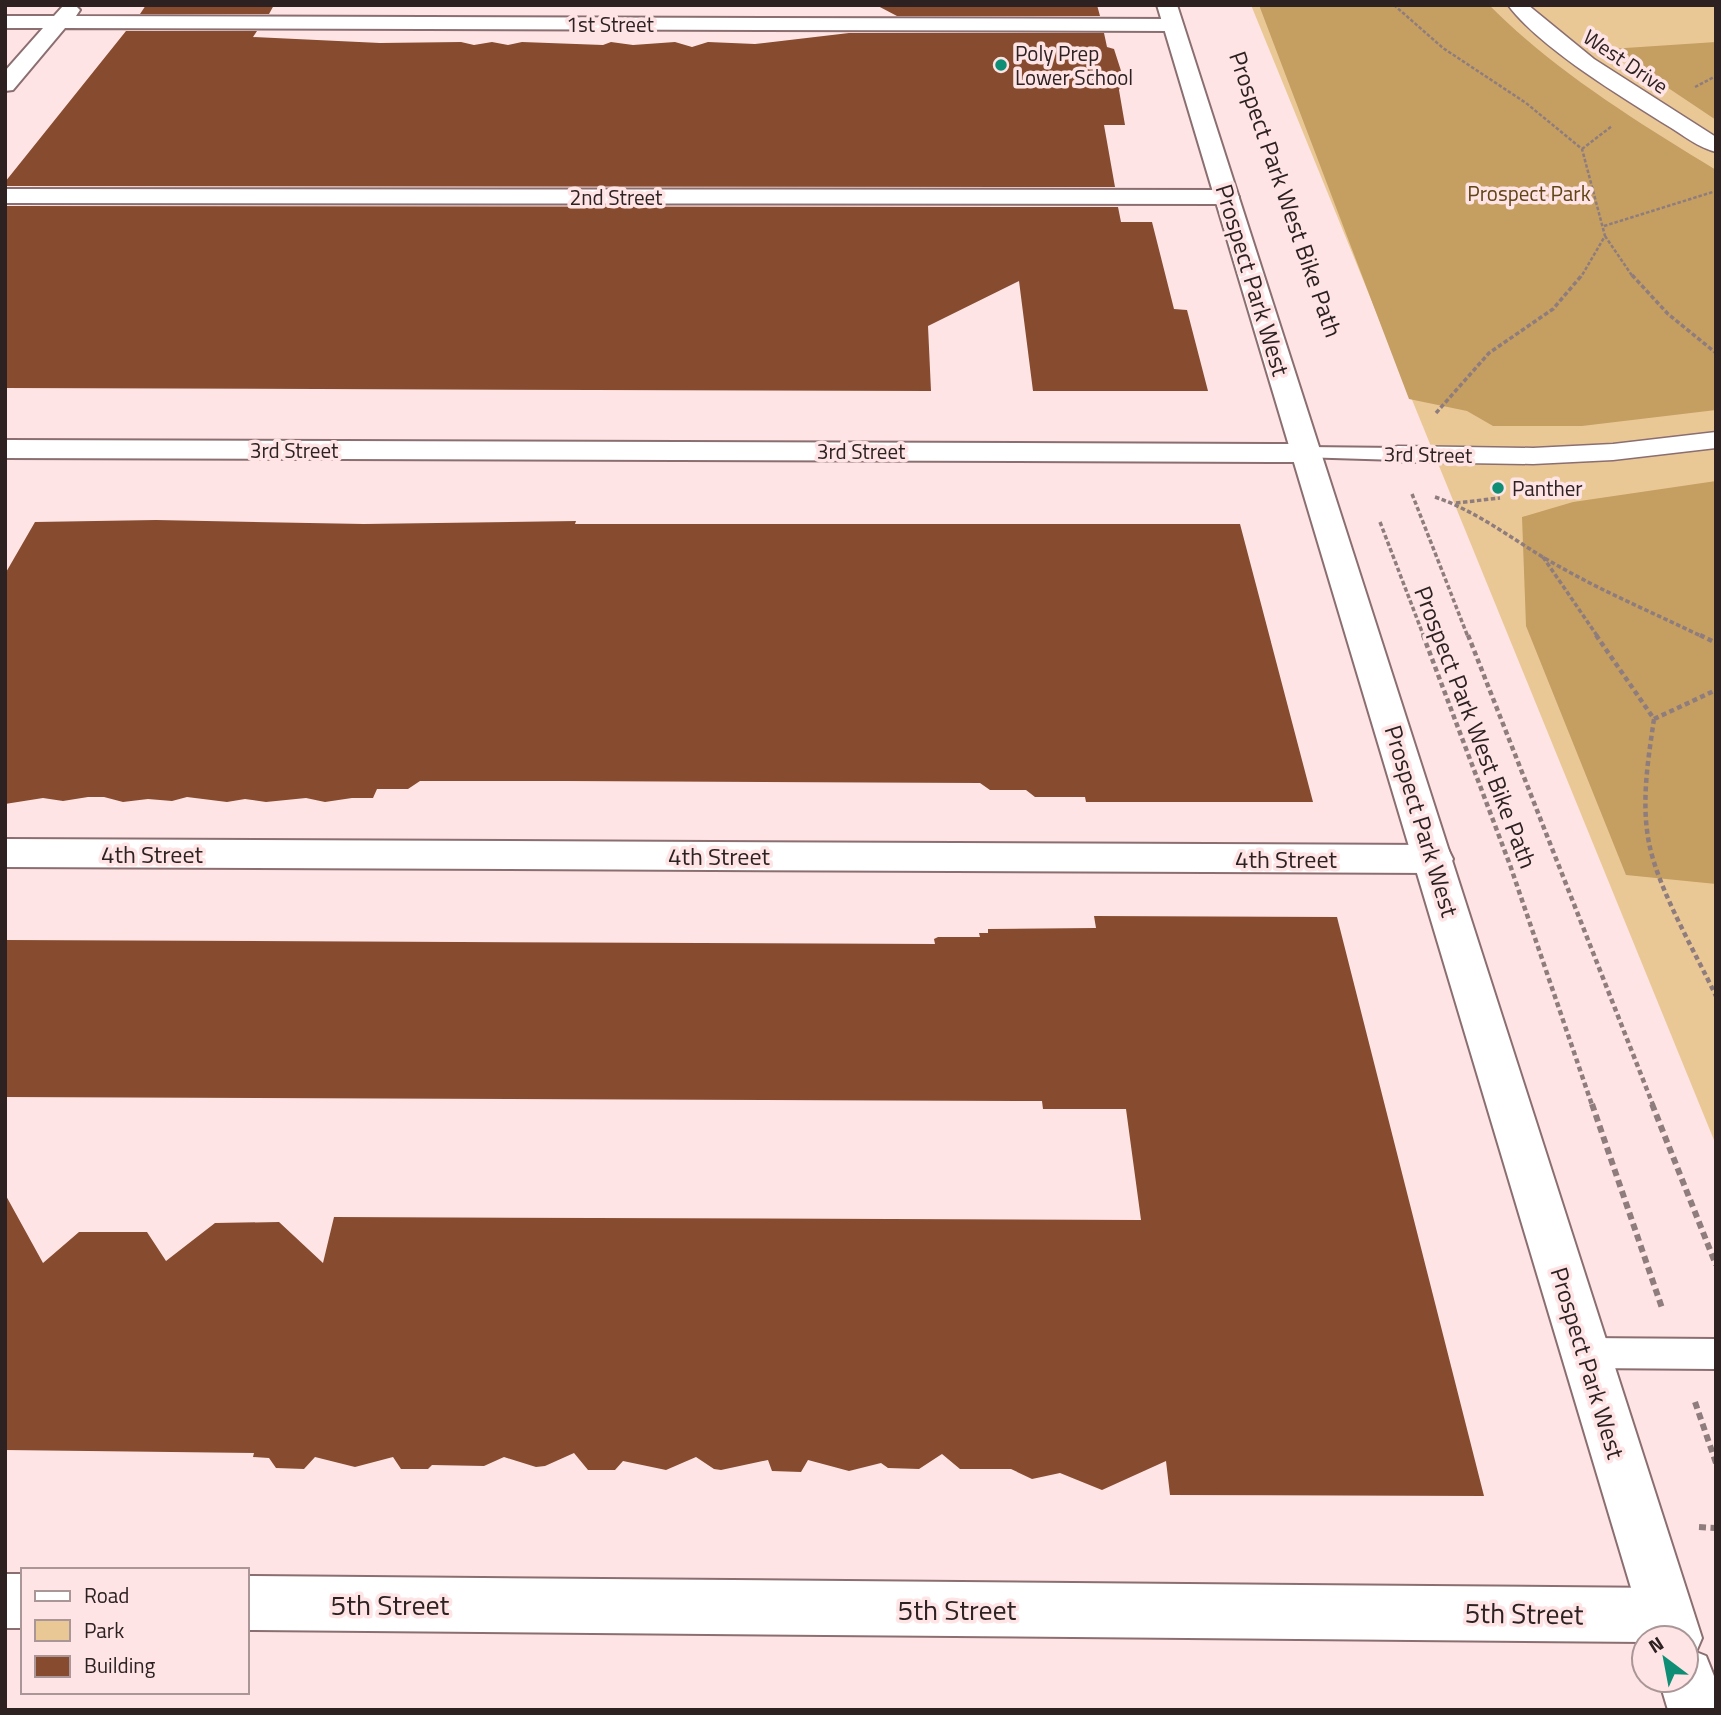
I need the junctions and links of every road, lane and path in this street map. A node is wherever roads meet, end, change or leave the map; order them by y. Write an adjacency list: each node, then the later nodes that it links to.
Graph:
1 (75, 5): 6 (street)
2 (1394, 5): 12 (path)
3 (1517, 5): 8 (street, West Drive)
4 (1170, 15): 6 (street, 1st Street); 11 (street, Prospect Park West)
5 (5, 22): 6 (street, 1st Street)
6 (60, 22): 7 (street)
7 (5, 85)
8 (1716, 146)
9 (1716, 191): 12 (path)
10 (5, 195): 11 (street, 2nd Street)
11 (1227, 197): 18 (street, Prospect Park West)
12 (1604, 226): 13 (path)
13 (1605, 236): 14 (path); 15 (path)
14 (1716, 353)
15 (1434, 415)
16 (1716, 440): 20 (street, 3rd Street)
17 (5, 449): 18 (street, 3rd Street)
18 (1307, 453): 19 (lane, 3rd Street); 28 (street, Prospect Park West)
19 (1356, 453): 20 (lane, 3rd Street); 32 (path, Prospect Park West Bike Path)
20 (1398, 454)
21 (1422, 493): 30 (path)
22 (1433, 496): 23 (path)
23 (1543, 557): 24 (path); 26 (path)
24 (1716, 643)
25 (1716, 690): 26 (path)
26 (1654, 719): 29 (path)
27 (5, 853): 28 (street, 4th Street)
28 (1434, 859): 31 (street, Prospect Park West)
29 (1716, 996)
30 (1716, 1265)
31 (1585, 1353): 32 (lane); 36 (street, Prospect Park West)
32 (1678, 1353): 33 (lane); 34 (path, Prospect Park West Bike Path)
33 (1716, 1354)
34 (1716, 1463)
35 (248, 1603): 37 (street, 5th Street)
36 (1669, 1624)
37 (1630, 1626)

